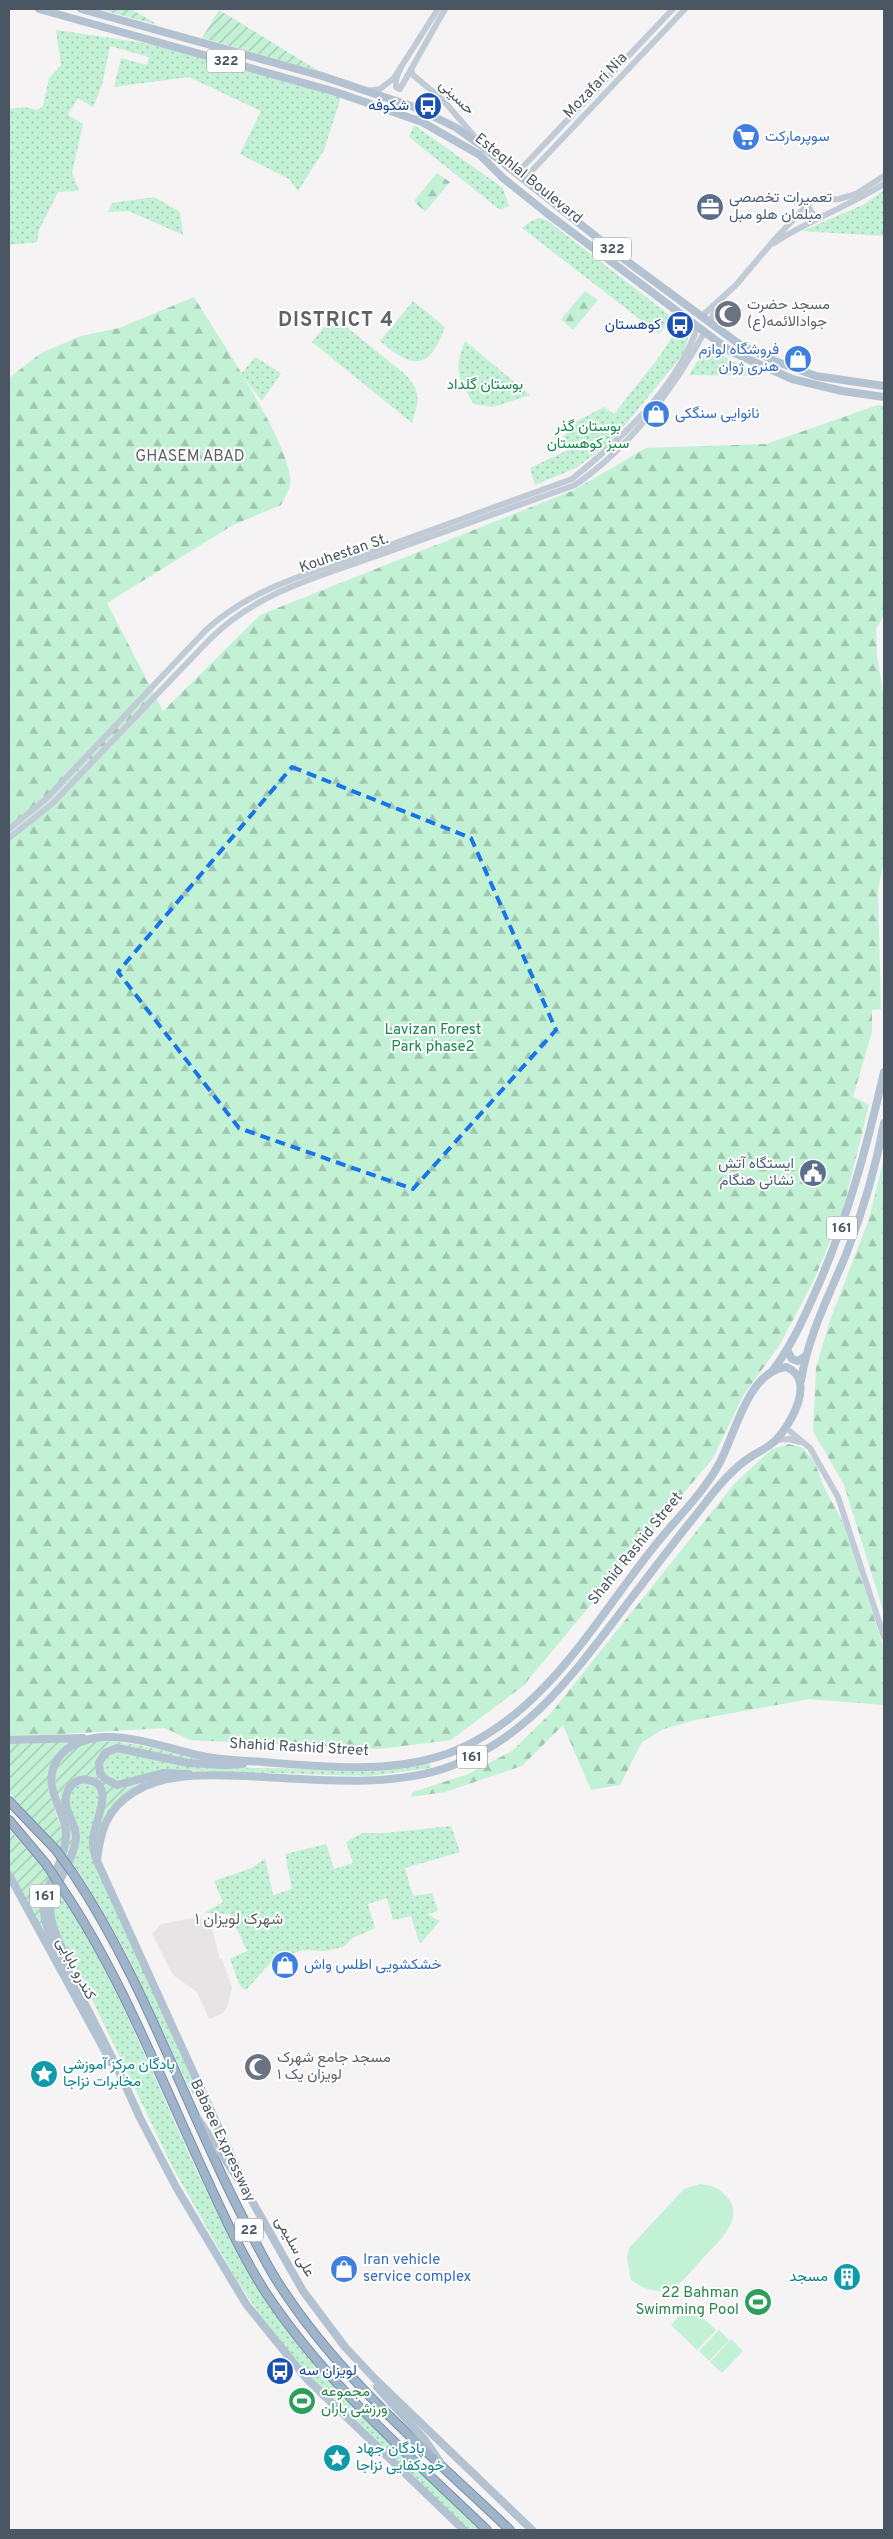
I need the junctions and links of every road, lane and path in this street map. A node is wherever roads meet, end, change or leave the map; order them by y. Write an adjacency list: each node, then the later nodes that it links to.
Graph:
1 (39, 9): 11 (main road, Esteghlal Boulevard / 322)
2 (81, 9): 9 (main road, Esteghlal Boulevard / 322)
3 (438, 9): 7 (main road)
4 (444, 9): 8 (main road)
5 (673, 9): 13 (main road, Mozafari Nia)
6 (685, 9): 14 (main road, Mozafari Nia)
7 (401, 67): 8 (main road); 9 (main road)
8 (412, 70): 12 (main road, حسینی)
9 (366, 91): 10 (main road, Esteghlal Boulevard / 322)
10 (414, 107): 11 (main road); 12 (main road, Esteghlal Boulevard / 322)
11 (410, 117): 27 (main road, Esteghlal Boulevard / 322)
12 (482, 146): 15 (main road, Esteghlal Boulevard / 322)
13 (527, 163): 14 (main road); 15 (main road, Mozafari Nia)
14 (536, 166): 17 (main road, Mozafari Nia)
15 (517, 173): 17 (main road, Esteghlal Boulevard / 322)
16 (884, 176): 19 (main road)
17 (524, 179): 25 (main road, Esteghlal Boulevard / 322)
18 (884, 184): 21 (main road)
19 (819, 199): 20 (main road); 21 (main road)
20 (807, 205): 22 (main road); 23 (main road)
21 (824, 214): 22 (main road)
22 (816, 219): 23 (main road)
23 (769, 246): 24 (main road)
24 (718, 303): 25 (main road); 26 (main road)
25 (702, 316): 26 (main road, Esteghlal Boulevard / 322); 27 (main road)
26 (710, 322): 27 (main road); 29 (main road, Esteghlal Boulevard / 322)
27 (701, 331): 28 (main road, Kouhestan St.); 30 (main road, Esteghlal Boulevard / 322)
28 (676, 377): 31 (main road, Kouhestan St.); 32 (main road, Kouhestan St.)
29 (884, 386)
30 (884, 397)
31 (129, 711): 32 (main road); 33 (main road, Kouhestan St.)
32 (134, 717): 34 (main road, Kouhestan St.)
33 (9, 829)
34 (9, 838)
35 (884, 1072): 37 (main road, 161)
36 (884, 1123): 38 (main road, 161)
37 (787, 1350): 38 (main road); 39 (main road, 161)
38 (804, 1357): 40 (main road, 161)
39 (770, 1373): 40 (main road); 47 (main road, Shahid Rashid Street / 161)
40 (800, 1383): 41 (main road, Shahid Rashid Street)
41 (786, 1428): 42 (main road, Shahid Rashid Street); 43 (main road)
42 (775, 1440): 43 (main road); 48 (main road, Shahid Rashid Street / 161)
43 (810, 1448): 44 (main road)
44 (884, 1637)
45 (100, 1737): 46 (main road); 47 (main road, Shahid Rashid Street / 161); 53 (main road, Shahid Rashid Street / 161)
46 (9, 1740)
47 (265, 1762): 48 (main road)
48 (193, 1774): 51 (main road, Shahid Rashid Street / 161)
49 (9, 1801): 54 (highway, Babaee Expressway / 22, bridge)
50 (9, 1820): 59 (highway, Babaee Expressway / 22, bridge)
51 (96, 1861): 53 (main road, علی سلیمی); 55 (main road, علی سلیمی)
52 (9, 1876): 53 (main road, کندرو بابایی)
53 (120, 2073): 58 (main road)
54 (190, 2107): 55 (main road); 57 (highway, Babaee Expressway / 22)
55 (252, 2201): 56 (main road, علی سلیمی)
56 (345, 2346): 57 (main road); 61 (main road, علی سلیمی)
57 (444, 2468): 60 (highway, Babaee Expressway / 22)
58 (464, 2530)
59 (488, 2530)
60 (510, 2530)
61 (532, 2530)

